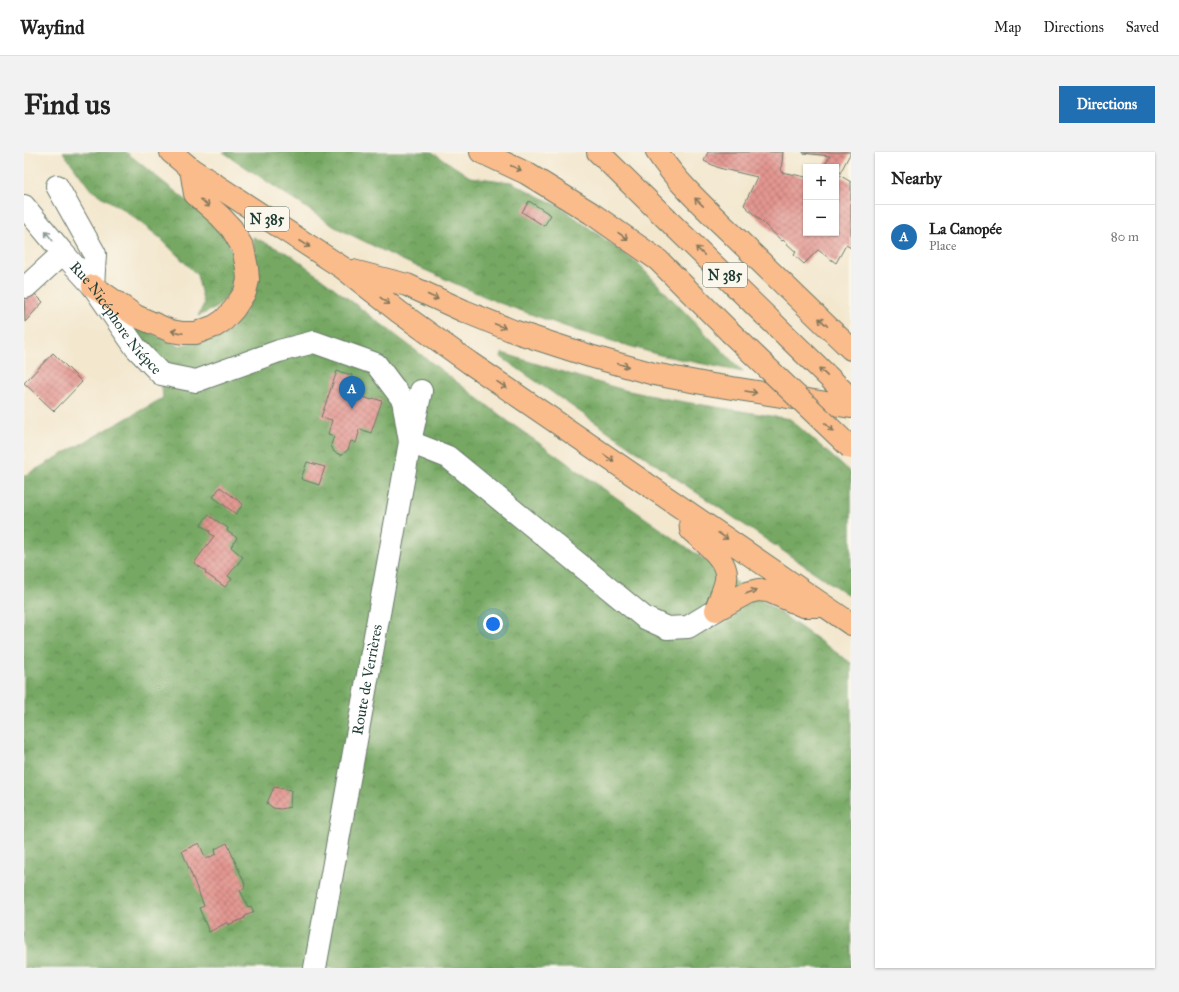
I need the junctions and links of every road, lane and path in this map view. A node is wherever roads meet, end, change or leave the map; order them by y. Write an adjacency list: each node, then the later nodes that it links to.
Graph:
1 (171, 152): 5 (main road, N 385)
2 (481, 152): 17 (main road, one-way to 17, bridge)
3 (598, 152): 14 (main road, N 385, one-way to 3)
4 (662, 155): 12 (main road, one-way to 4)
5 (191, 169): 9 (main road, N 385, one-way to 9); 10 (main road, one-way to 10)
6 (57, 186): 10 (street)
7 (24, 206): 8 (street, Rue Nicéphore Niépce, one-way to 7)
8 (63, 253): 10 (street, Rue Nicéphore Niépce); 11 (street)
9 (343, 268): 15 (main road, one-way to 15); 18 (main road, N 385, one-way to 18)
10 (93, 286): 16 (street, Rue Nicéphore Niépce)
11 (26, 287)
12 (851, 348)
13 (421, 391): 16 (street, Route de Verrières)
14 (851, 399)
15 (851, 407)
16 (410, 442): 20 (street); 22 (street, Route de Verrières)
17 (851, 448)
18 (690, 514): 19 (main road, N 385, one-way to 19); 20 (main road)
19 (825, 606): 20 (main road, one-way to 19); 21 (main road, N 385)
20 (716, 610)
21 (851, 624)
22 (315, 968)

